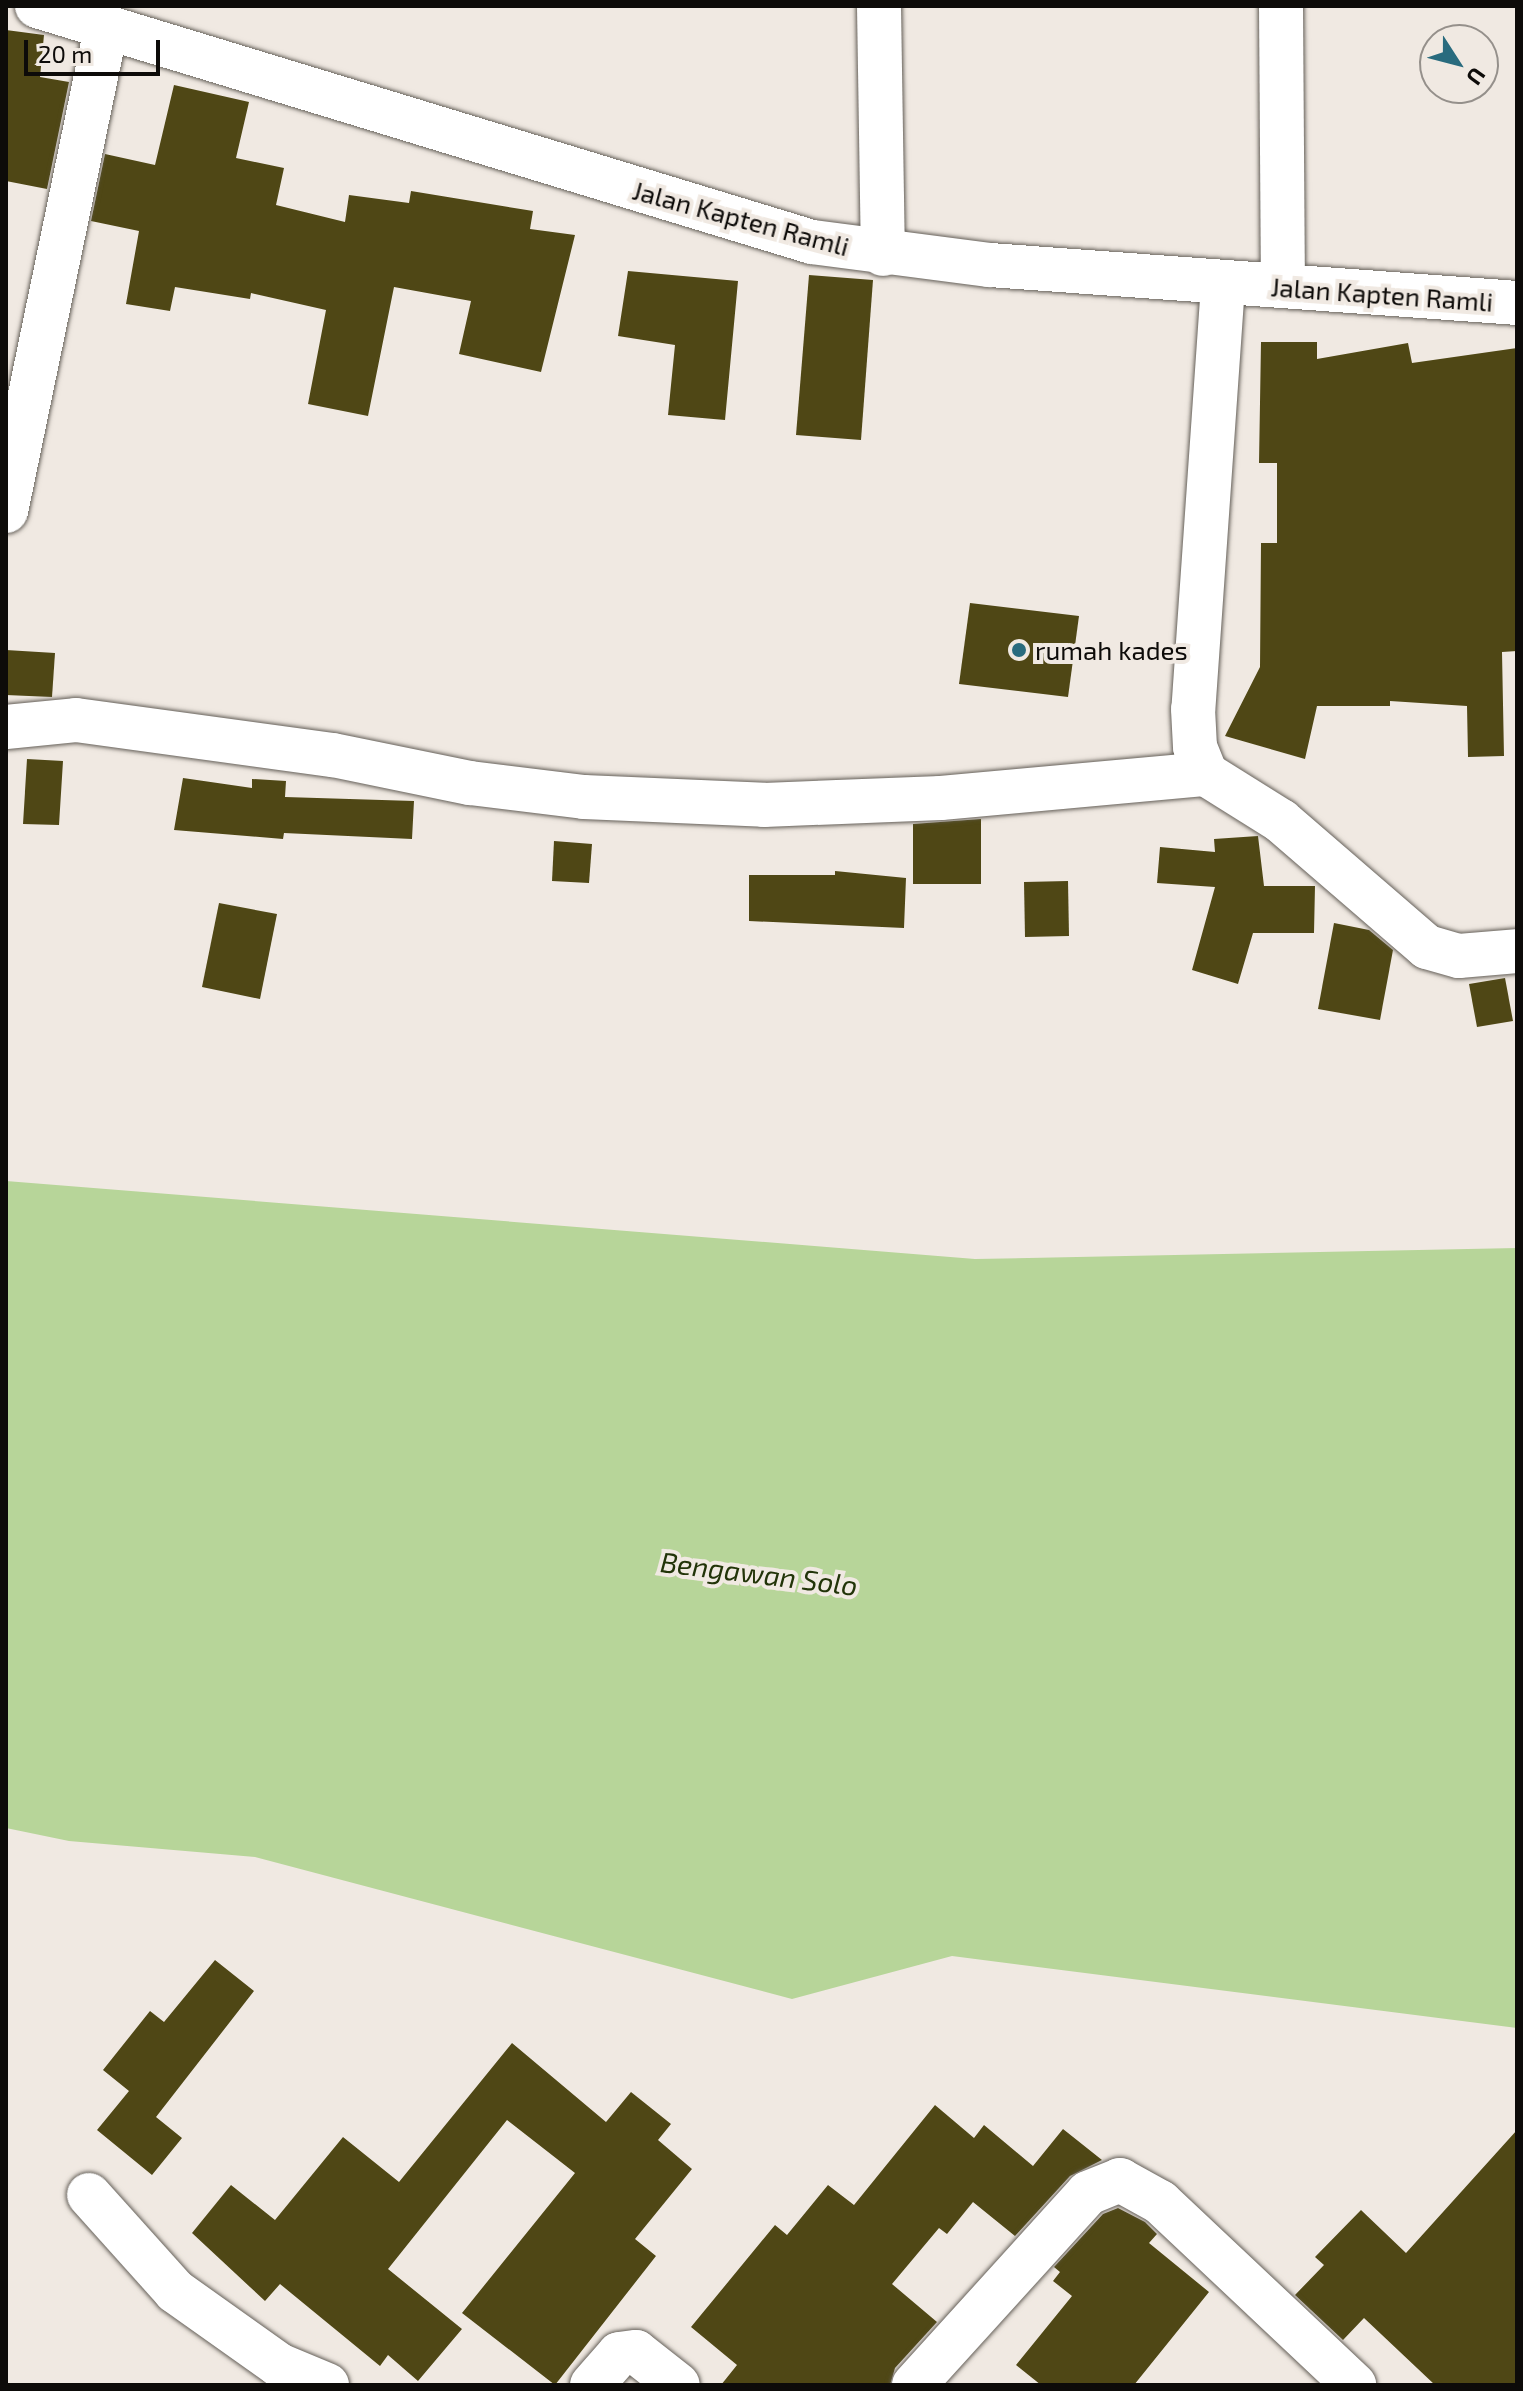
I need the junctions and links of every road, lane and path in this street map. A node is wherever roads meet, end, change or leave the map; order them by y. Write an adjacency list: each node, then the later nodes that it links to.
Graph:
1 (37, 6): 4 (street, Jalan Kapten Ramli)
2 (879, 6): 5 (street)
3 (1281, 6): 7 (street)
4 (106, 28): 5 (street, Jalan Kapten Ramli); 9 (street)
5 (883, 254): 6 (street, Jalan Kapten Ramli)
6 (1223, 285): 7 (street, Jalan Kapten Ramli); 11 (street)
7 (1283, 285): 8 (street, Jalan Kapten Ramli)
8 (1517, 303)
9 (6, 511)
10 (6, 727): 11 (street)
11 (1206, 774): 12 (street)
12 (1517, 951)
13 (89, 2195): 14 (street)
14 (327, 2385)
15 (592, 2385): 16 (street)
16 (678, 2385)
17 (914, 2385): 18 (street)
18 (1354, 2385)

